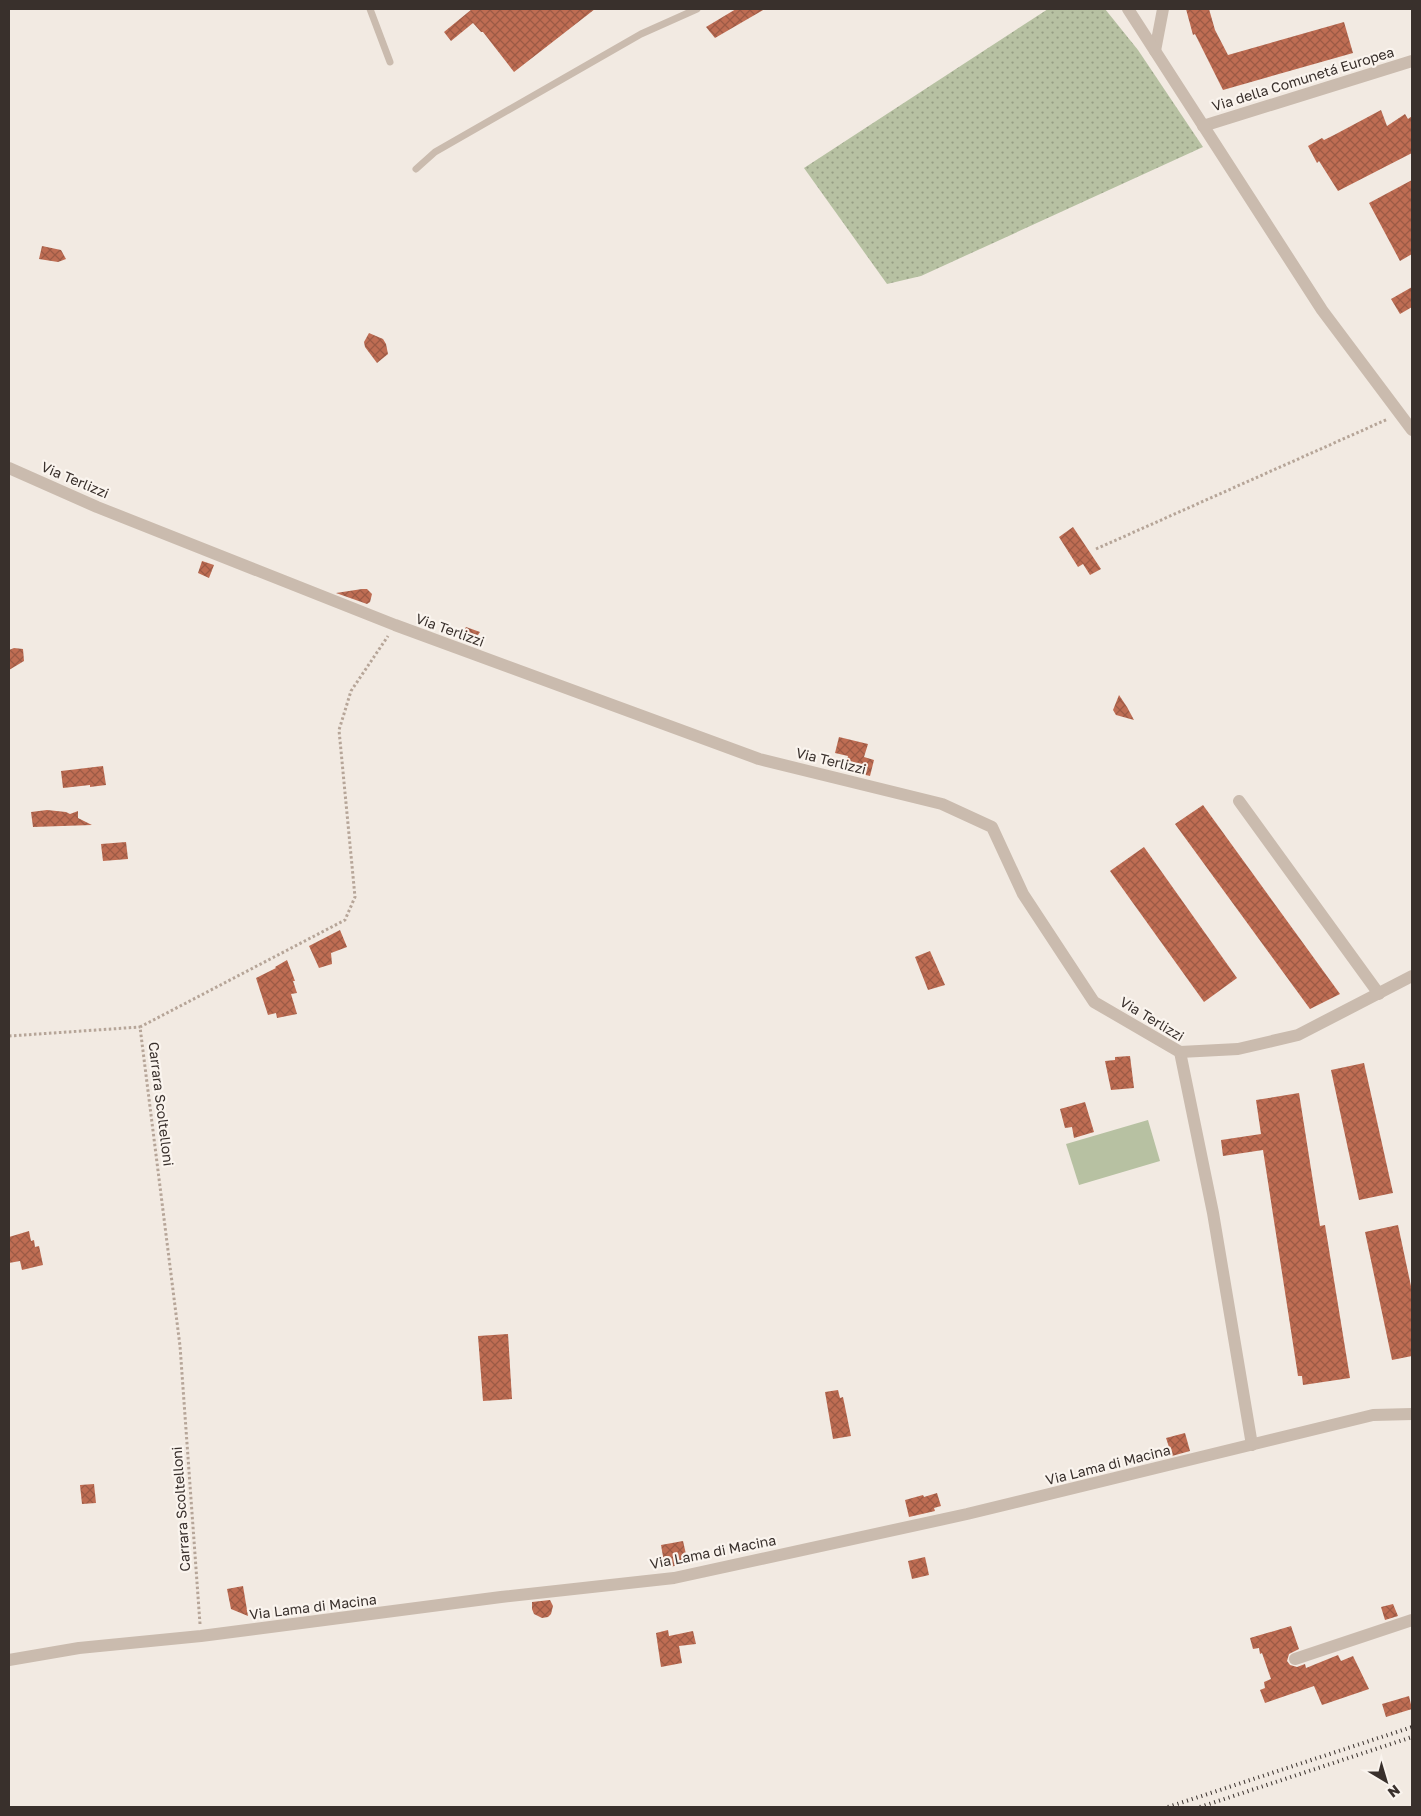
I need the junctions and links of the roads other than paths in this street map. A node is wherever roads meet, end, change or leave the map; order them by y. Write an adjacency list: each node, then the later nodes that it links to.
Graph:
1 (370, 9): 7 (lane)
2 (697, 9): 9 (lane)
3 (1128, 9): 5 (street)
4 (1163, 9): 5 (street)
5 (1155, 51): 8 (street)
6 (1412, 61): 8 (street, Via della Comunetá Europea)
7 (390, 62)
8 (1203, 126): 10 (street)
9 (416, 169)
10 (1412, 430)
11 (9, 468): 15 (street, Via Terlizzi)
12 (1239, 800): 14 (street)
13 (1412, 976): 14 (street)
14 (1379, 994): 15 (street)
15 (1180, 1052): 17 (street, Via Terlizzi)
16 (1412, 1414): 17 (street, Via Lama di Macina)
17 (1252, 1445): 20 (street, Via Lama di Macina)
18 (1412, 1620): 19 (street)
19 (1294, 1659)
20 (9, 1660)

